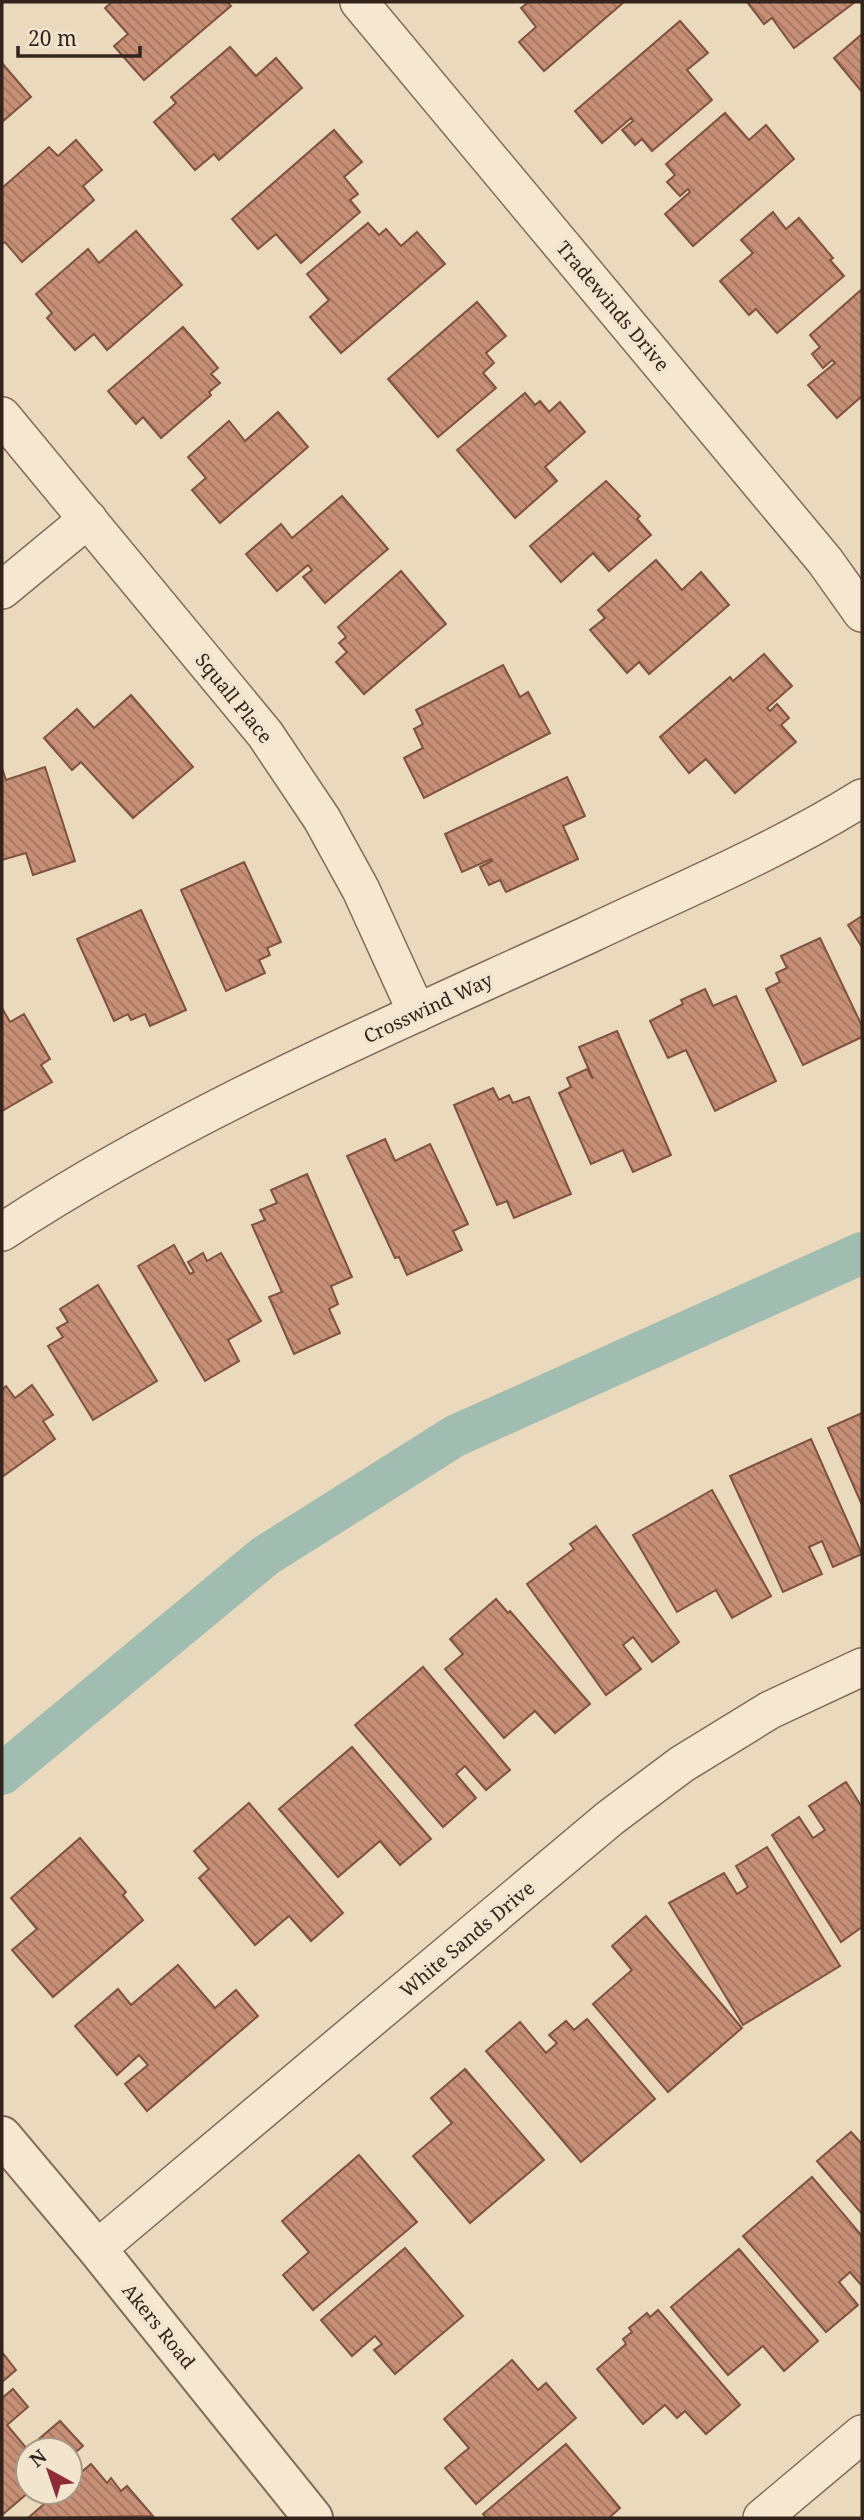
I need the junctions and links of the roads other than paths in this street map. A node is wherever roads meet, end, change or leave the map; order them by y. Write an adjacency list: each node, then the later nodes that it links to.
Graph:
1 (359, 2): 5 (street, Tradewinds Drive)
2 (2, 416): 3 (street, Squall Place)
3 (88, 519): 4 (street); 7 (street, Squall Place)
4 (2, 590)
5 (862, 613)
6 (862, 798): 7 (street, Crosswind Way)
7 (418, 1013): 8 (street, Crosswind Way)
8 (2, 1233)
9 (862, 1667): 11 (street, White Sands Drive)
10 (2, 2136): 11 (street, Akers Road)
11 (97, 2249): 13 (street, Akers Road)
12 (862, 2434): 14 (street)
13 (313, 2518)
14 (762, 2518)

